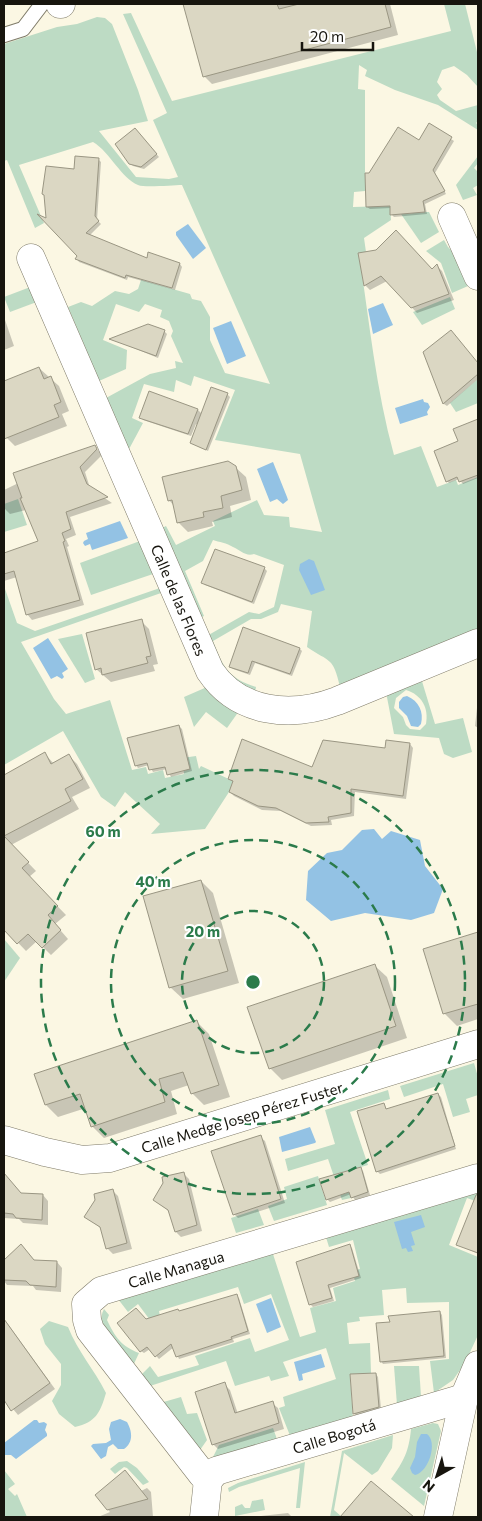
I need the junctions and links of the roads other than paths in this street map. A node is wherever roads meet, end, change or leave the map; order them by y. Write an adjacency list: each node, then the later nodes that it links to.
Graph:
1 (42, 4): 2 (lane)
2 (4, 35)
3 (452, 218): 5 (street)
4 (32, 258): 6 (street, Calle de las Flores)
5 (478, 276)
6 (478, 643)
7 (478, 1044): 8 (street, Calle Medge Josep Pérez Fuster)
8 (4, 1140)
9 (478, 1178): 12 (street, Calle Managua)
10 (478, 1365): 11 (street)
11 (464, 1398): 12 (street, Calle Bogotá); 14 (street)
12 (208, 1480): 13 (street)
13 (204, 1517)
14 (438, 1517)

